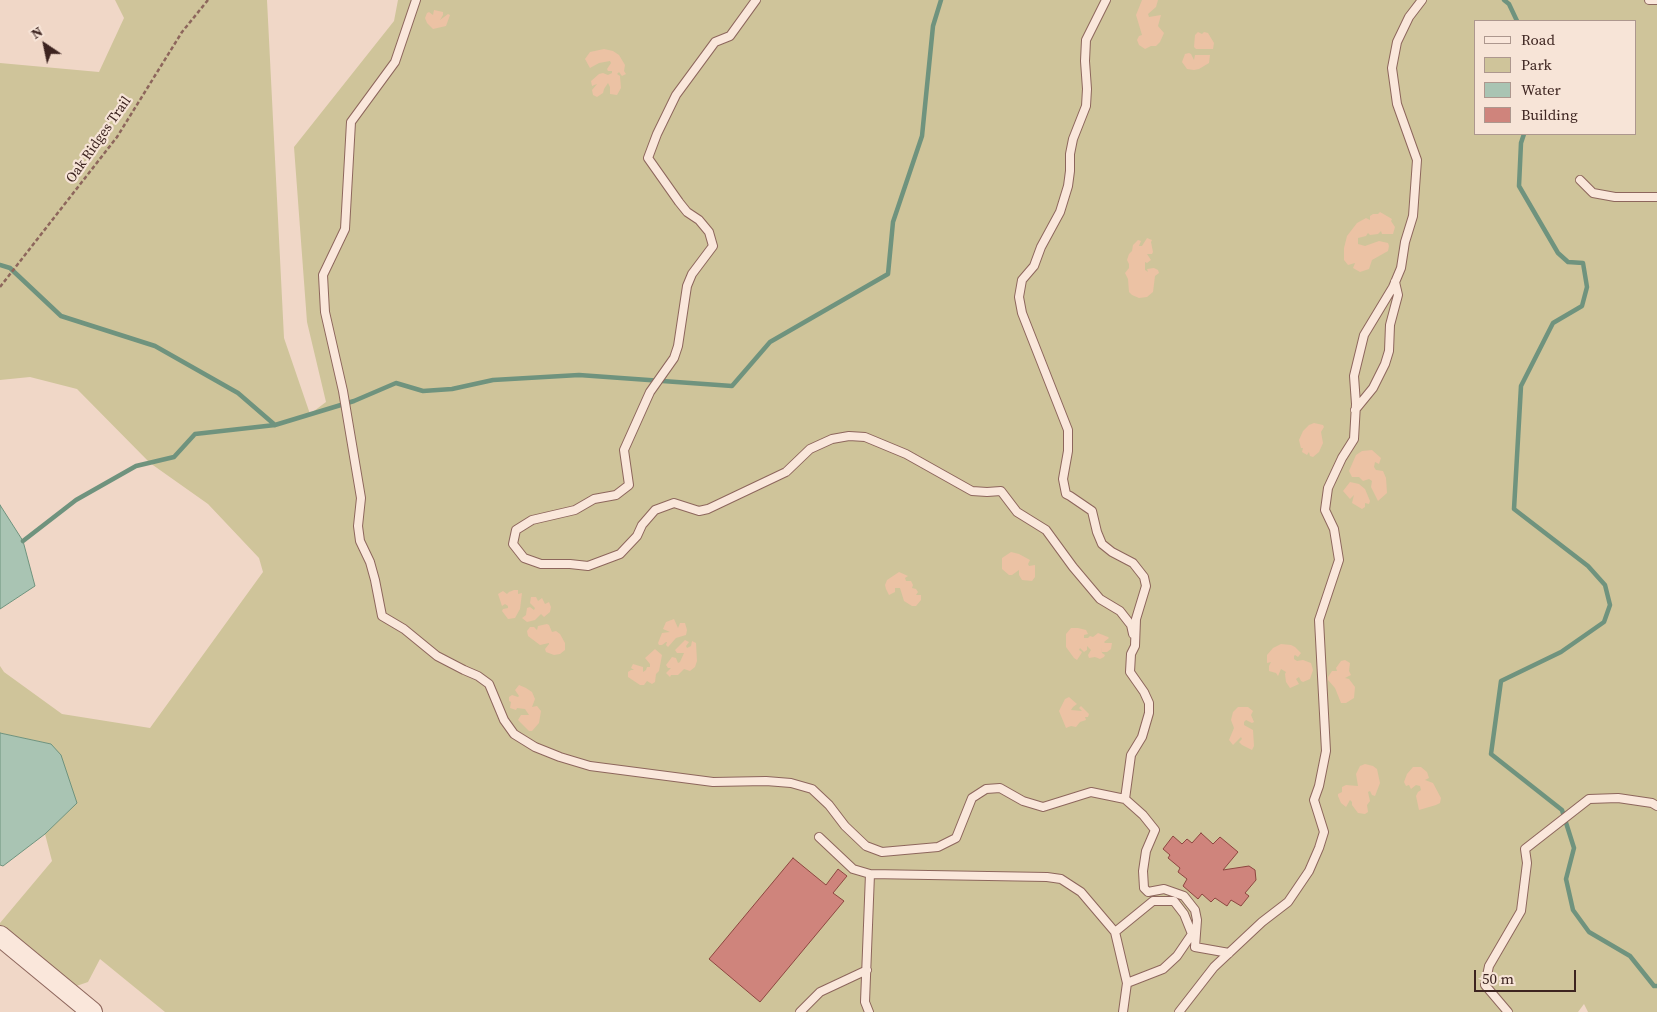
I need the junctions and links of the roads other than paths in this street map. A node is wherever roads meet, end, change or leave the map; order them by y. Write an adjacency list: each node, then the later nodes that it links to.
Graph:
1 (416, 0): 12 (lane)
2 (756, 0): 11 (lane)
3 (1106, 0): 11 (lane)
4 (1422, 0): 9 (lane)
5 (1649, 0): 6 (lane)
6 (1657, 0)
7 (1580, 180): 8 (lane)
8 (1657, 197)
9 (1395, 282): 10 (lane); 10 (lane)
10 (1355, 410): 18 (lane)
11 (1135, 646): 12 (lane)
12 (1125, 799): 18 (lane)
13 (1657, 806): 26 (lane)
14 (819, 837): 15 (lane)
15 (870, 874): 16 (lane); 19 (lane)
16 (1116, 932): 20 (lane); 20 (lane)
17 (0, 936): 21 (street)
18 (1229, 953): 25 (lane)
19 (867, 970): 22 (lane); 23 (lane)
20 (1127, 983): 24 (lane)
21 (92, 1012)
22 (800, 1012)
23 (869, 1012)
24 (1123, 1012)
25 (1179, 1012)
26 (1508, 1012)

